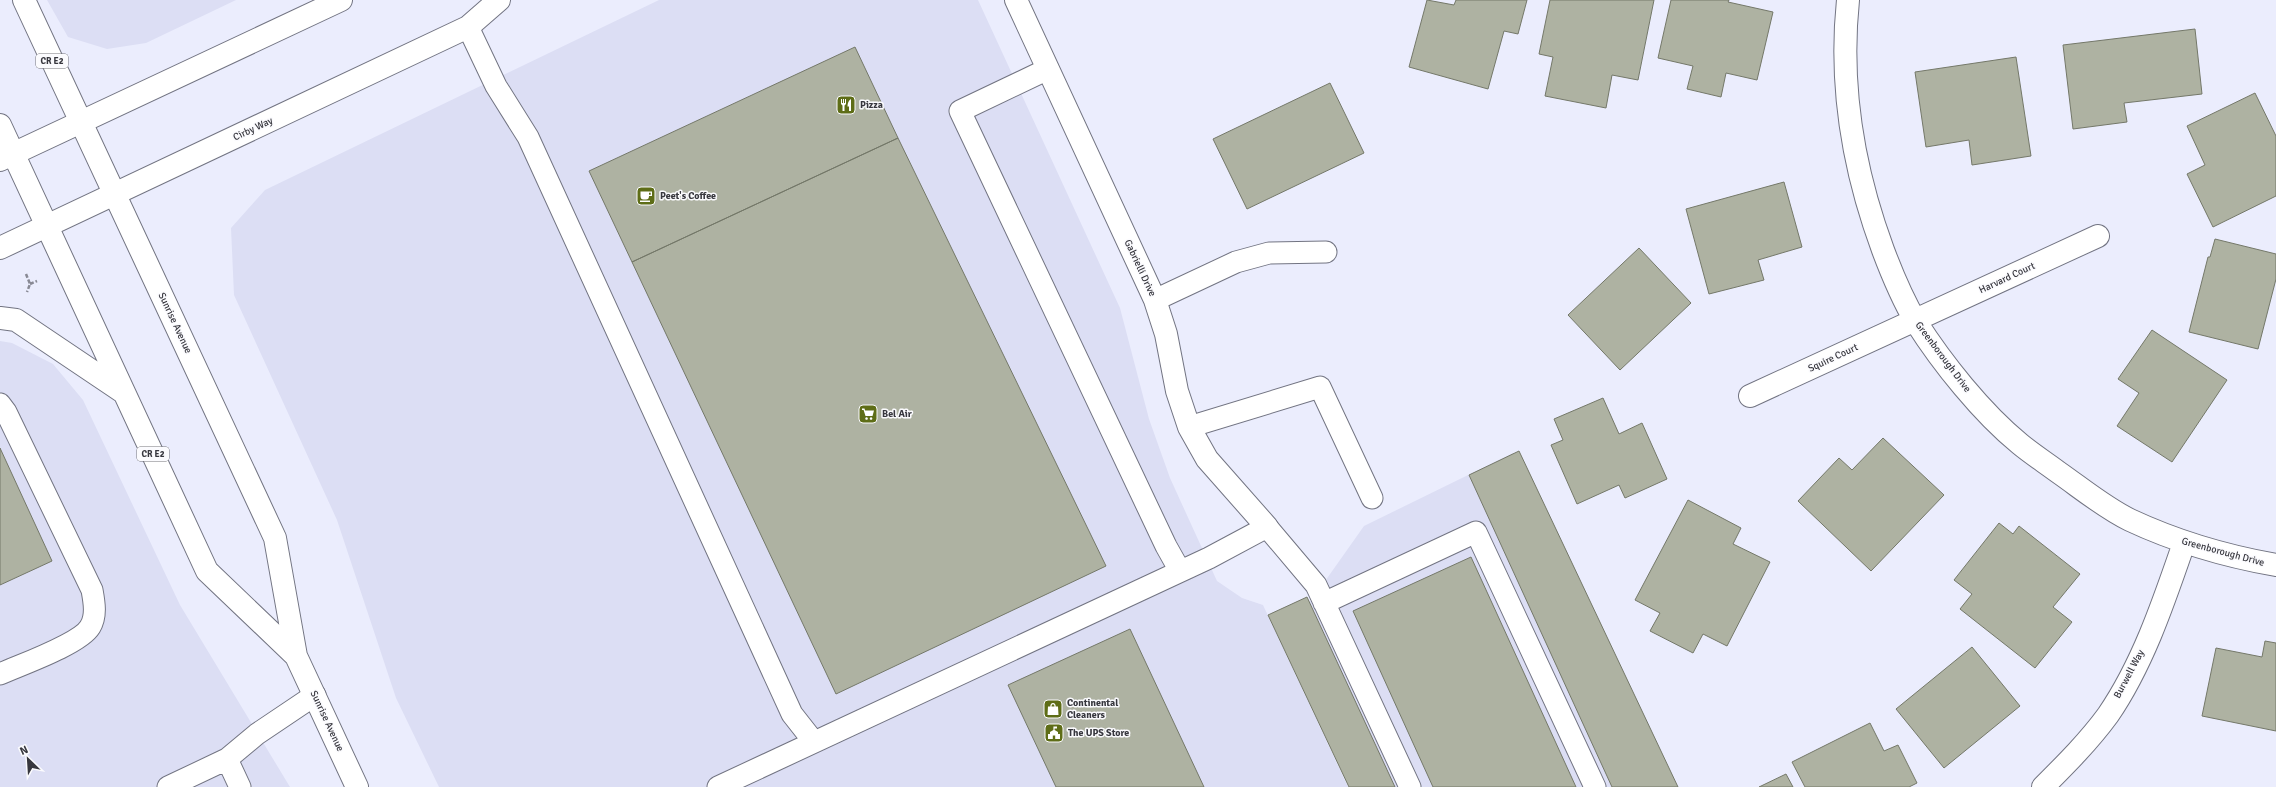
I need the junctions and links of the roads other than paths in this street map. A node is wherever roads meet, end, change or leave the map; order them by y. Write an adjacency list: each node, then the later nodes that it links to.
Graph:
1 (24, 0): 8 (main road, Sunrise Avenue / CR E2)
2 (341, 0): 8 (main road)
3 (499, 0): 6 (main road, Cirby Way)
4 (1016, 0): 7 (main road, Gabrielli Drive)
5 (1848, 0): 18 (main road, Greenborough Drive)
6 (468, 27): 11 (main road, Cirby Way); 32 (lane)
7 (1048, 70): 16 (main road, Gabrielli Drive); 27 (lane)
8 (81, 122): 10 (main road); 11 (main road, Sunrise Avenue / CR E2)
9 (0, 125): 10 (main road, Sunrise Avenue / CR E2)
10 (7, 157): 12 (main road, Sunrise Avenue / CR E2)
11 (114, 194): 12 (main road, Cirby Way); 29 (main road, Sunrise Avenue / CR E2)
12 (47, 226): 14 (main road, Cirby Way); 19 (main road, Sunrise Avenue / CR E2)
13 (2098, 236): 18 (main road, Harvard Court)
14 (0, 248)
15 (1326, 252): 16 (lane)
16 (1155, 300): 22 (main road, Gabrielli Drive)
17 (0, 318): 19 (main road)
18 (1915, 320): 20 (main road, Squire Court); 25 (main road, Greenborough Drive)
19 (124, 392): 29 (main road, Sunrise Avenue / CR E2)
20 (1750, 396)
21 (0, 404): 30 (lane)
22 (1190, 427): 23 (lane); 24 (main road, Gabrielli Drive)
23 (1372, 498)
24 (1267, 527): 27 (lane); 28 (lane)
25 (2184, 542): 26 (main road, Greenborough Drive); 40 (main road, Burwell Way)
26 (2276, 565)
27 (1180, 571): 32 (lane)
28 (1324, 603): 38 (lane); 39 (lane)
29 (296, 656): 31 (main road, Sunrise Avenue / CR E2)
30 (0, 674)
31 (315, 696): 33 (lane); 36 (main road, Sunrise Avenue / CR E2)
32 (814, 742): 37 (lane)
33 (227, 759): 34 (lane); 35 (lane)
34 (168, 787)
35 (240, 787)
36 (357, 787)
37 (718, 787)
38 (1410, 787)
39 (1595, 787)
40 (2043, 787)

